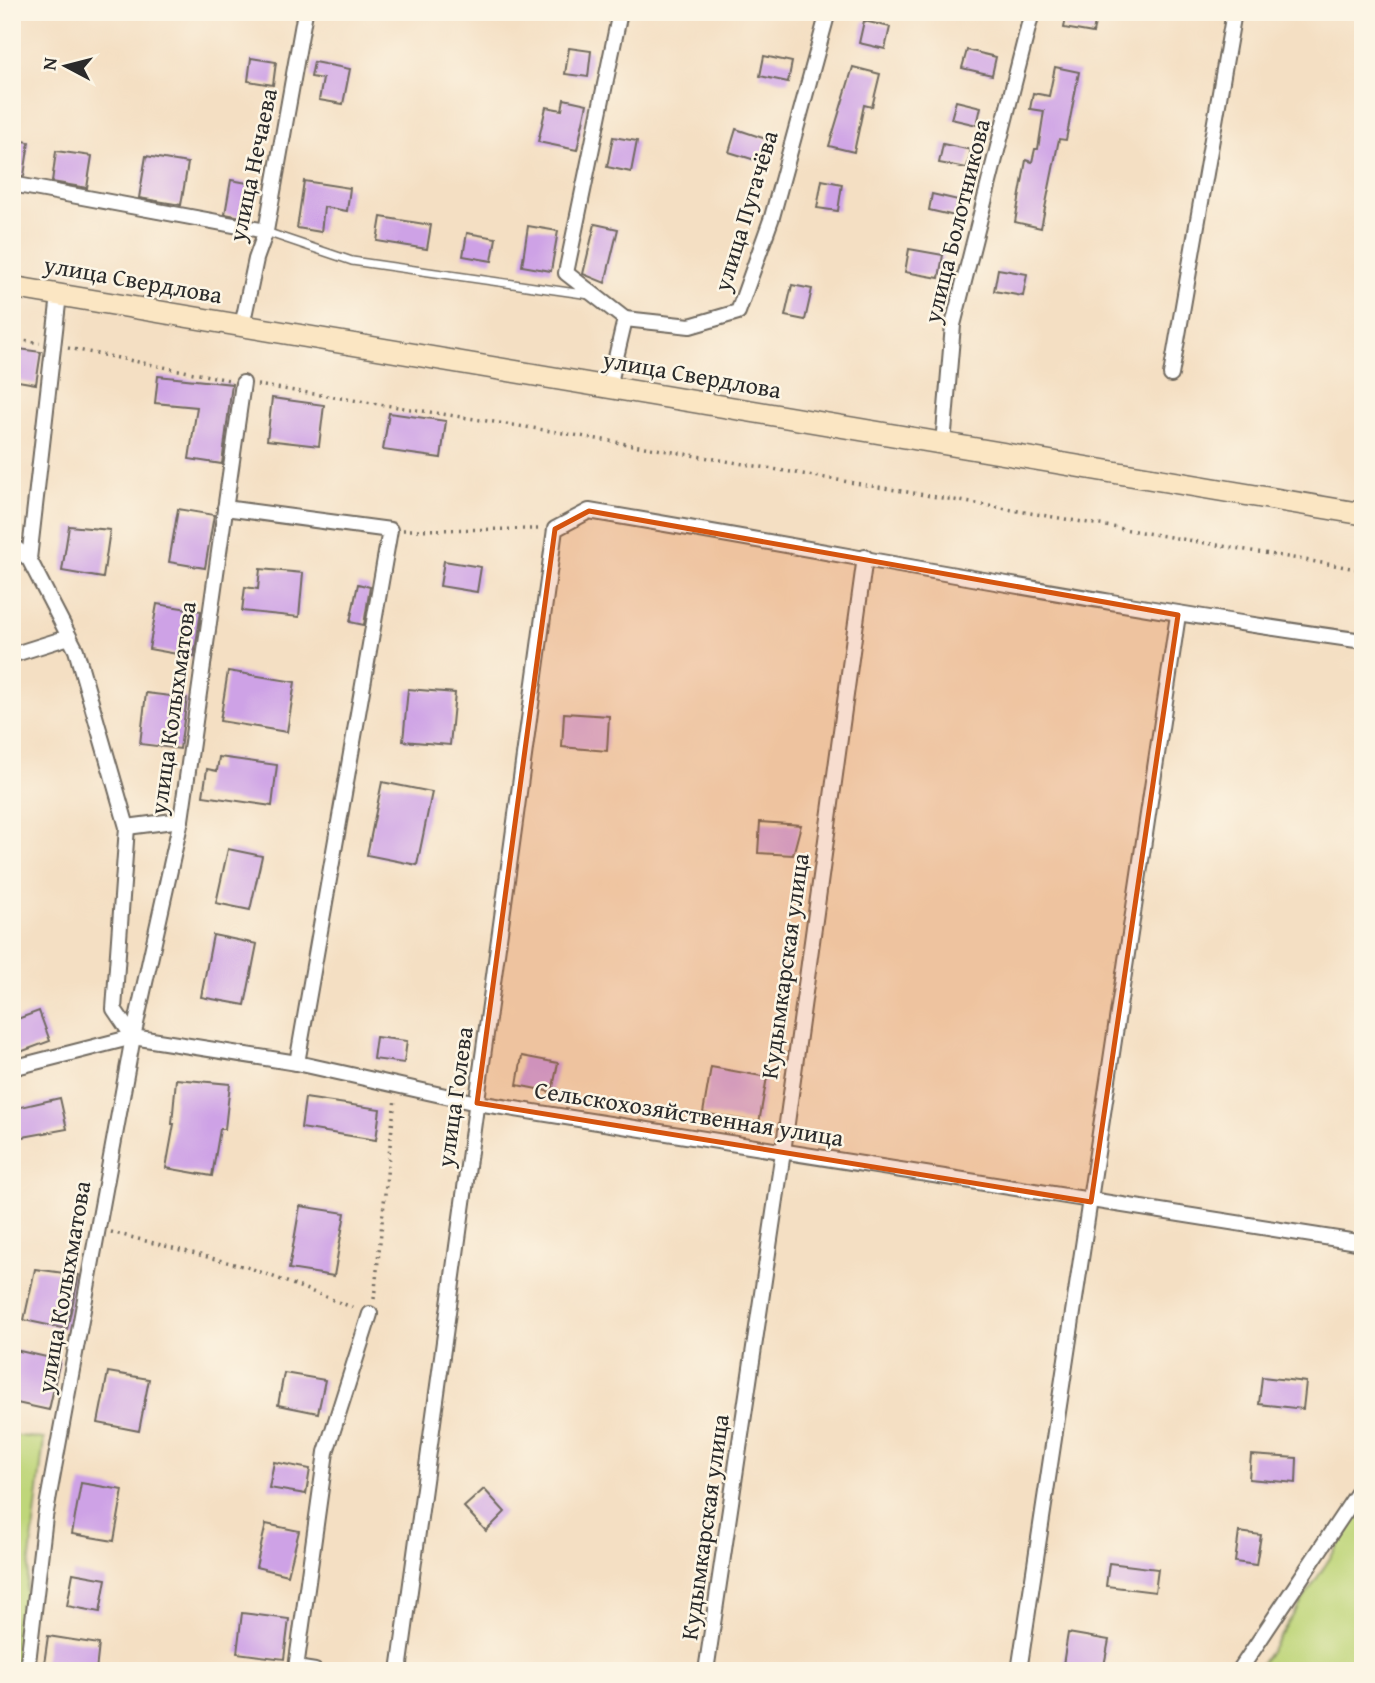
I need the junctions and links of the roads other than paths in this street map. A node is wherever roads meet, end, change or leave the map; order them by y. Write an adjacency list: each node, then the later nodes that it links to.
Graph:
1 (305, 12): 7 (street, улица Нечаева)
2 (620, 12): 10 (street)
3 (828, 12): 11 (street, улица Пугачёва)
4 (1032, 12): 16 (street, улица Болотникова)
5 (1234, 12): 13 (street)
6 (12, 184): 7 (street)
7 (266, 231): 10 (lane); 12 (street, улица Нечаева)
8 (12, 287): 9 (main road, улица Свердлова)
9 (60, 295): 12 (main road, улица Свердлова); 21 (street)
10 (595, 296): 11 (street)
11 (625, 319): 15 (street)
12 (242, 326): 15 (main road, улица Свердлова)
13 (1171, 375)
14 (243, 383): 17 (street, улица Колыхматова)
15 (609, 387): 16 (main road, улица Свердлова)
16 (943, 444): 18 (main road, улица Свердлова)
17 (225, 508): 26 (street, улица Колыхматова); 29 (street)
18 (1363, 514)
19 (12, 545): 21 (street)
20 (865, 557): 22 (street); 31 (street, улица Голева); 32 (street, Кудымкарская улица)
21 (29, 559): 23 (street, улица Колыхматова)
22 (1178, 615): 24 (street); 33 (street)
23 (69, 637): 25 (street); 27 (street, улица Колыхматова)
24 (1363, 641)
25 (12, 655)
26 (181, 820): 27 (street); 28 (street, улица Колыхматова)
27 (127, 827): 28 (street, улица Колыхматова)
28 (133, 1037): 29 (street, Сельскохозяйственная улица); 30 (street, Сельскохозяйственная улица); 38 (street, улица Колыхматова)
29 (297, 1063): 31 (street, Сельскохозяйственная улица)
30 (12, 1068)
31 (477, 1103): 32 (street, Сельскохозяйственная улица); 40 (street, улица Голева)
32 (783, 1152): 33 (street, Сельскохозяйственная улица); 41 (street, Кудымкарская улица)
33 (1091, 1202): 34 (street, Сельскохозяйственная улица); 42 (street)
34 (1363, 1243)
35 (370, 1314): 37 (street)
36 (1363, 1485): 43 (street)
37 (296, 1670): 39 (street)
38 (27, 1671)
39 (315, 1671)
40 (399, 1671)
41 (706, 1671)
42 (1019, 1671)
43 (1239, 1671)

